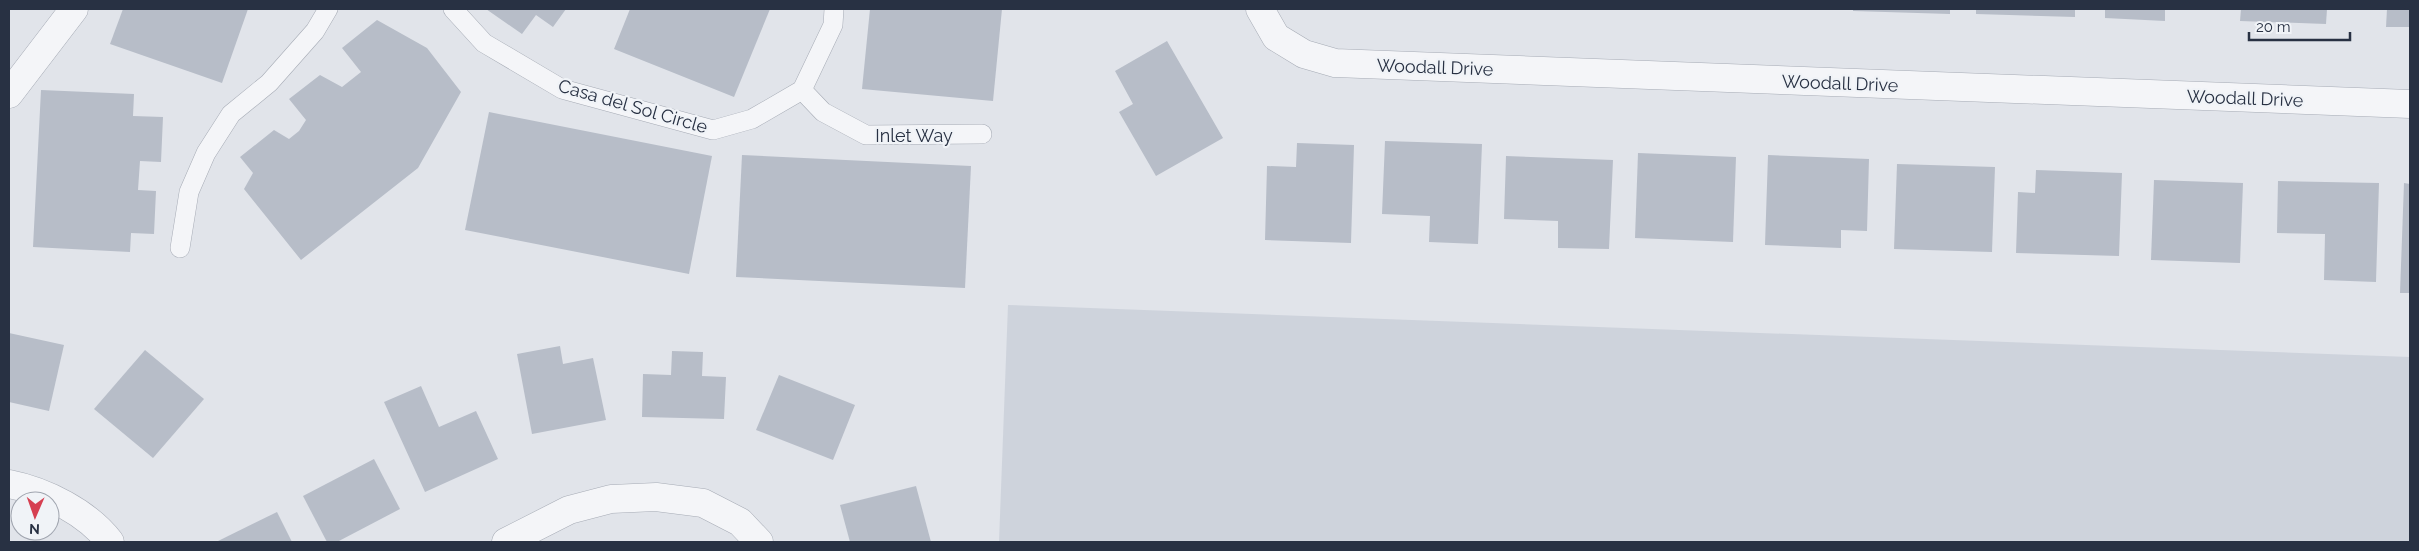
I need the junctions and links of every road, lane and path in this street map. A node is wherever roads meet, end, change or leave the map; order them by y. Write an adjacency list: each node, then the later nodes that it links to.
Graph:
1 (74, 9): 7 (street)
2 (328, 9): 10 (lane)
3 (453, 9): 6 (lane, Casa del Sol Circle)
4 (834, 9): 6 (lane)
5 (1260, 9): 8 (street, Woodall Drive)
6 (802, 90): 9 (lane, Inlet Way)
7 (9, 94)
8 (2410, 104)
9 (982, 134)
10 (180, 248)
11 (9, 484): 12 (street)
12 (110, 542)
13 (506, 542): 14 (street)
14 (759, 542)

